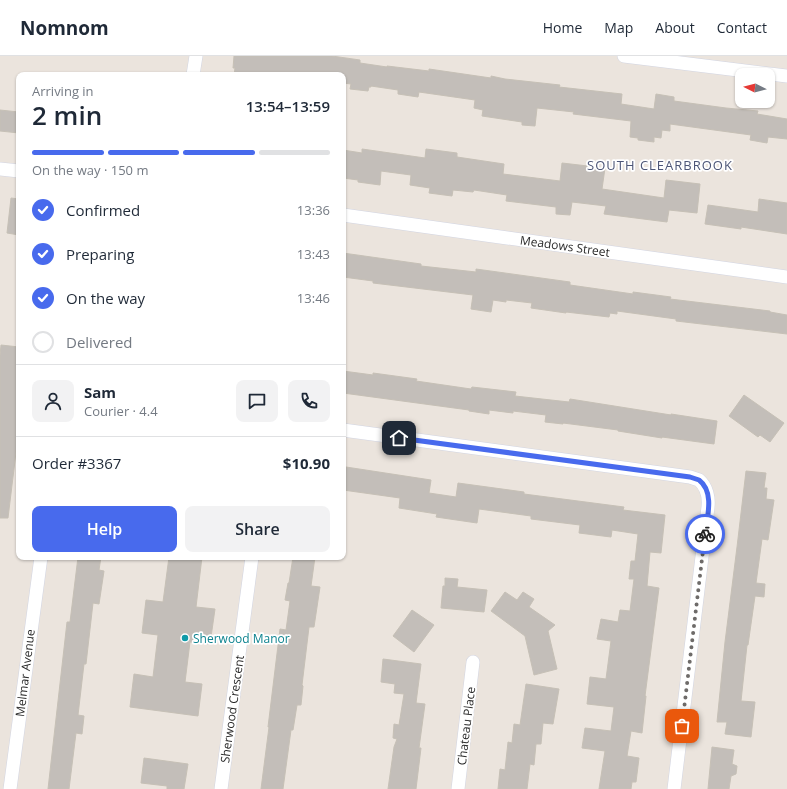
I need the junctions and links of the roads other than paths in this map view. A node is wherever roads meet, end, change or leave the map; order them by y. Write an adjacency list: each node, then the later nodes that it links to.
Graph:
1 (196, 56): 3 (street)
2 (624, 56): 4 (street)
3 (193, 72)
4 (787, 76)
5 (0, 168): 6 (street)
6 (16, 171)
7 (346, 215): 8 (street, Meadows Street)
8 (787, 277)
9 (346, 430): 16 (street)
10 (41, 560): 13 (street, Melmar Avenue)
11 (252, 560): 14 (street, Sherwood Crescent)
12 (474, 662): 15 (street, Chateau Place)
13 (10, 789)
14 (221, 789)
15 (458, 789)
16 (674, 789)

